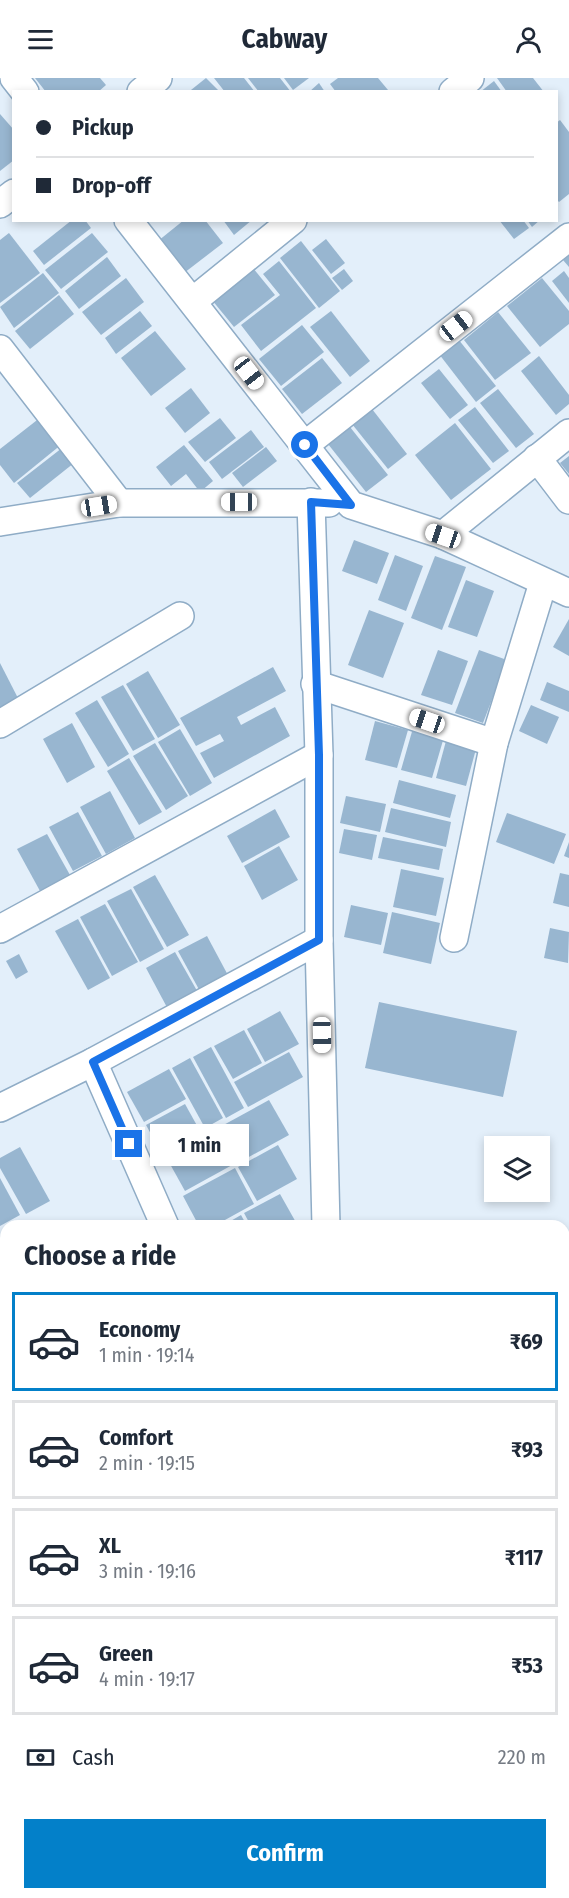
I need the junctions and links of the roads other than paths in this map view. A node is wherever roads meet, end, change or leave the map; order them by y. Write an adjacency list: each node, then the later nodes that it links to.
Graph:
1 (14, 78): 4 (street)
2 (158, 78): 5 (street)
3 (470, 78): 6 (street)
4 (23, 90)
5 (143, 90)
6 (455, 90)
7 (12, 195): 8 (street)
8 (0, 204)
9 (130, 222): 12 (street)
10 (290, 222): 12 (street)
11 (569, 237): 15 (street)
12 (193, 301): 15 (street)
13 (0, 349): 19 (street)
14 (569, 433): 16 (street)
15 (305, 445): 20 (street)
16 (537, 458): 17 (street); 22 (street)
17 (569, 500)
18 (311, 502): 19 (street); 20 (street); 26 (street)
19 (119, 503): 21 (street)
20 (351, 505): 22 (street)
21 (0, 522)
22 (443, 536): 23 (street)
23 (543, 583): 24 (street); 28 (street)
24 (569, 593)
25 (180, 616): 27 (street)
26 (315, 684): 28 (street); 29 (street)
27 (0, 724)
28 (494, 743): 31 (street)
29 (319, 755): 30 (street); 32 (street)
30 (0, 929)
31 (454, 938)
32 (319, 940): 33 (street); 36 (street)
33 (93, 1062): 34 (street); 35 (street)
34 (0, 1108)
35 (162, 1220)
36 (326, 1220)

